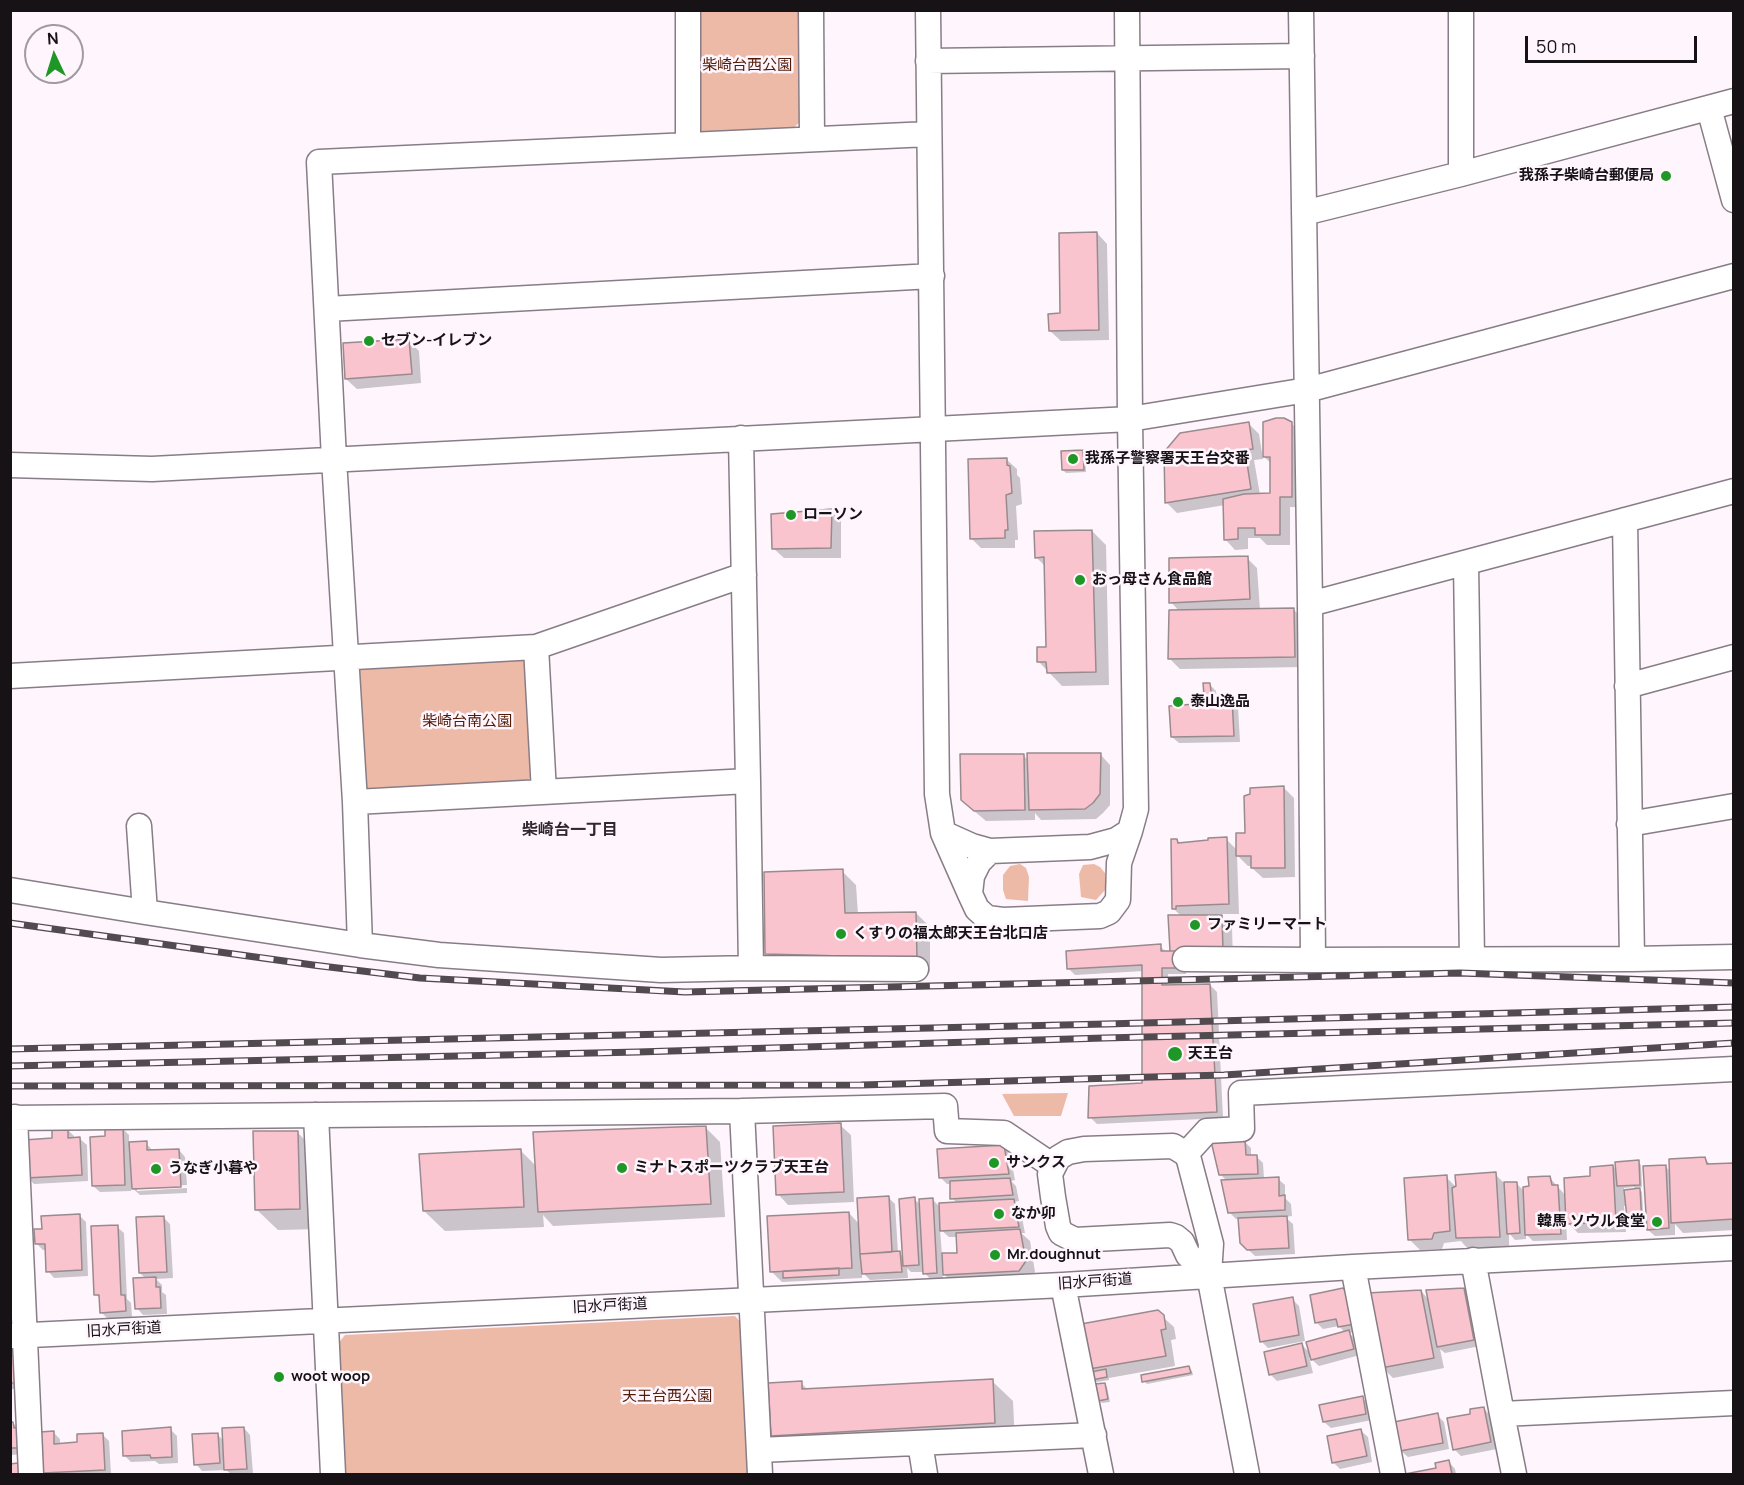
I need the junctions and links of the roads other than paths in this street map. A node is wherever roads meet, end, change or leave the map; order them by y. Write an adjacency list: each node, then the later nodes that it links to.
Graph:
1 (688, 10): 14 (street)
2 (811, 10): 13 (street)
3 (928, 10): 9 (street)
4 (1127, 10): 8 (street)
5 (1301, 10): 7 (street)
6 (1461, 10): 15 (street)
7 (1302, 56): 8 (street); 17 (street)
8 (1127, 59): 9 (street); 22 (street)
9 (928, 61): 12 (street)
10 (1734, 101): 11 (street)
11 (1709, 108): 15 (street); 16 (street)
12 (929, 134): 13 (street); 18 (street)
13 (812, 139): 14 (street)
14 (688, 145): 20 (street)
15 (1461, 174): 17 (street)
16 (1734, 200)
17 (1304, 213): 21 (street)
18 (932, 276): 20 (street); 23 (street)
19 (1734, 276): 21 (street)
20 (327, 309): 25 (street)
21 (1308, 390): 22 (street); 31 (street)
22 (1130, 419): 23 (street); 44 (street)
23 (932, 429): 24 (street); 45 (street)
24 (741, 438): 25 (street); 30 (street)
25 (334, 459): 26 (street); 33 (street)
26 (10, 465)
27 (1734, 490): 28 (street)
28 (1625, 520): 29 (street); 37 (street)
29 (1466, 563): 31 (street); 55 (street)
30 (744, 574): 32 (street); 38 (street)
31 (1310, 604): 57 (street)
32 (536, 647): 33 (street); 39 (street)
33 (347, 657): 36 (street); 40 (street)
34 (1734, 657): 37 (street)
35 (10, 672): 36 (street)
36 (11, 676)
37 (1627, 686): 42 (street)
38 (748, 782): 39 (street); 58 (street)
39 (544, 792): 40 (street)
40 (354, 802): 52 (street)
41 (1734, 806): 42 (street)
42 (1629, 824): 56 (street)
43 (139, 826): 51 (street)
44 (1130, 831): 46 (street); 48 (street)
45 (943, 832): 47 (street); 50 (street)
46 (1090, 847): 47 (street); 48 (street)
47 (990, 851): 50 (street)
48 (1119, 863): 50 (street)
49 (10, 890): 51 (street)
50 (970, 894)
51 (145, 912): 52 (street)
52 (360, 945): 58 (street)
53 (1734, 957): 56 (street)
54 (1185, 959): 57 (street)
55 (1472, 959): 56 (street); 57 (street)
56 (1632, 959)
57 (1313, 960)
58 (751, 968): 59 (street)
59 (916, 969)
60 (1734, 1069): 64 (street)
61 (742, 1111): 62 (street); 65 (street); 71 (street)
62 (316, 1114): 63 (street); 72 (street)
63 (13, 1118): 73 (street)
64 (1186, 1154): 65 (street); 69 (street)
65 (1053, 1166): 69 (street)
66 (1734, 1248): 67 (street, 旧水戸街道)
67 (1473, 1260): 68 (street, 旧水戸街道); 76 (street)
68 (1353, 1267): 69 (street, 旧水戸街道); 86 (street)
69 (1209, 1275): 70 (street, 旧水戸街道); 85 (street)
70 (1063, 1285): 71 (street, 旧水戸街道); 77 (street)
71 (751, 1299): 72 (street, 旧水戸街道); 79 (street)
72 (325, 1320): 73 (street, 旧水戸街道); 81 (street)
73 (18, 1335): 75 (street)
74 (1734, 1403): 76 (street)
75 (19, 1410): 80 (street)
76 (1502, 1414): 87 (street)
77 (1094, 1435): 78 (street); 84 (street)
78 (920, 1443): 79 (street); 83 (street)
79 (759, 1450): 82 (street)
80 (31, 1474)
81 (333, 1474)
82 (760, 1474)
83 (926, 1474)
84 (1101, 1474)
85 (1247, 1474)
86 (1392, 1474)
87 (1514, 1474)

